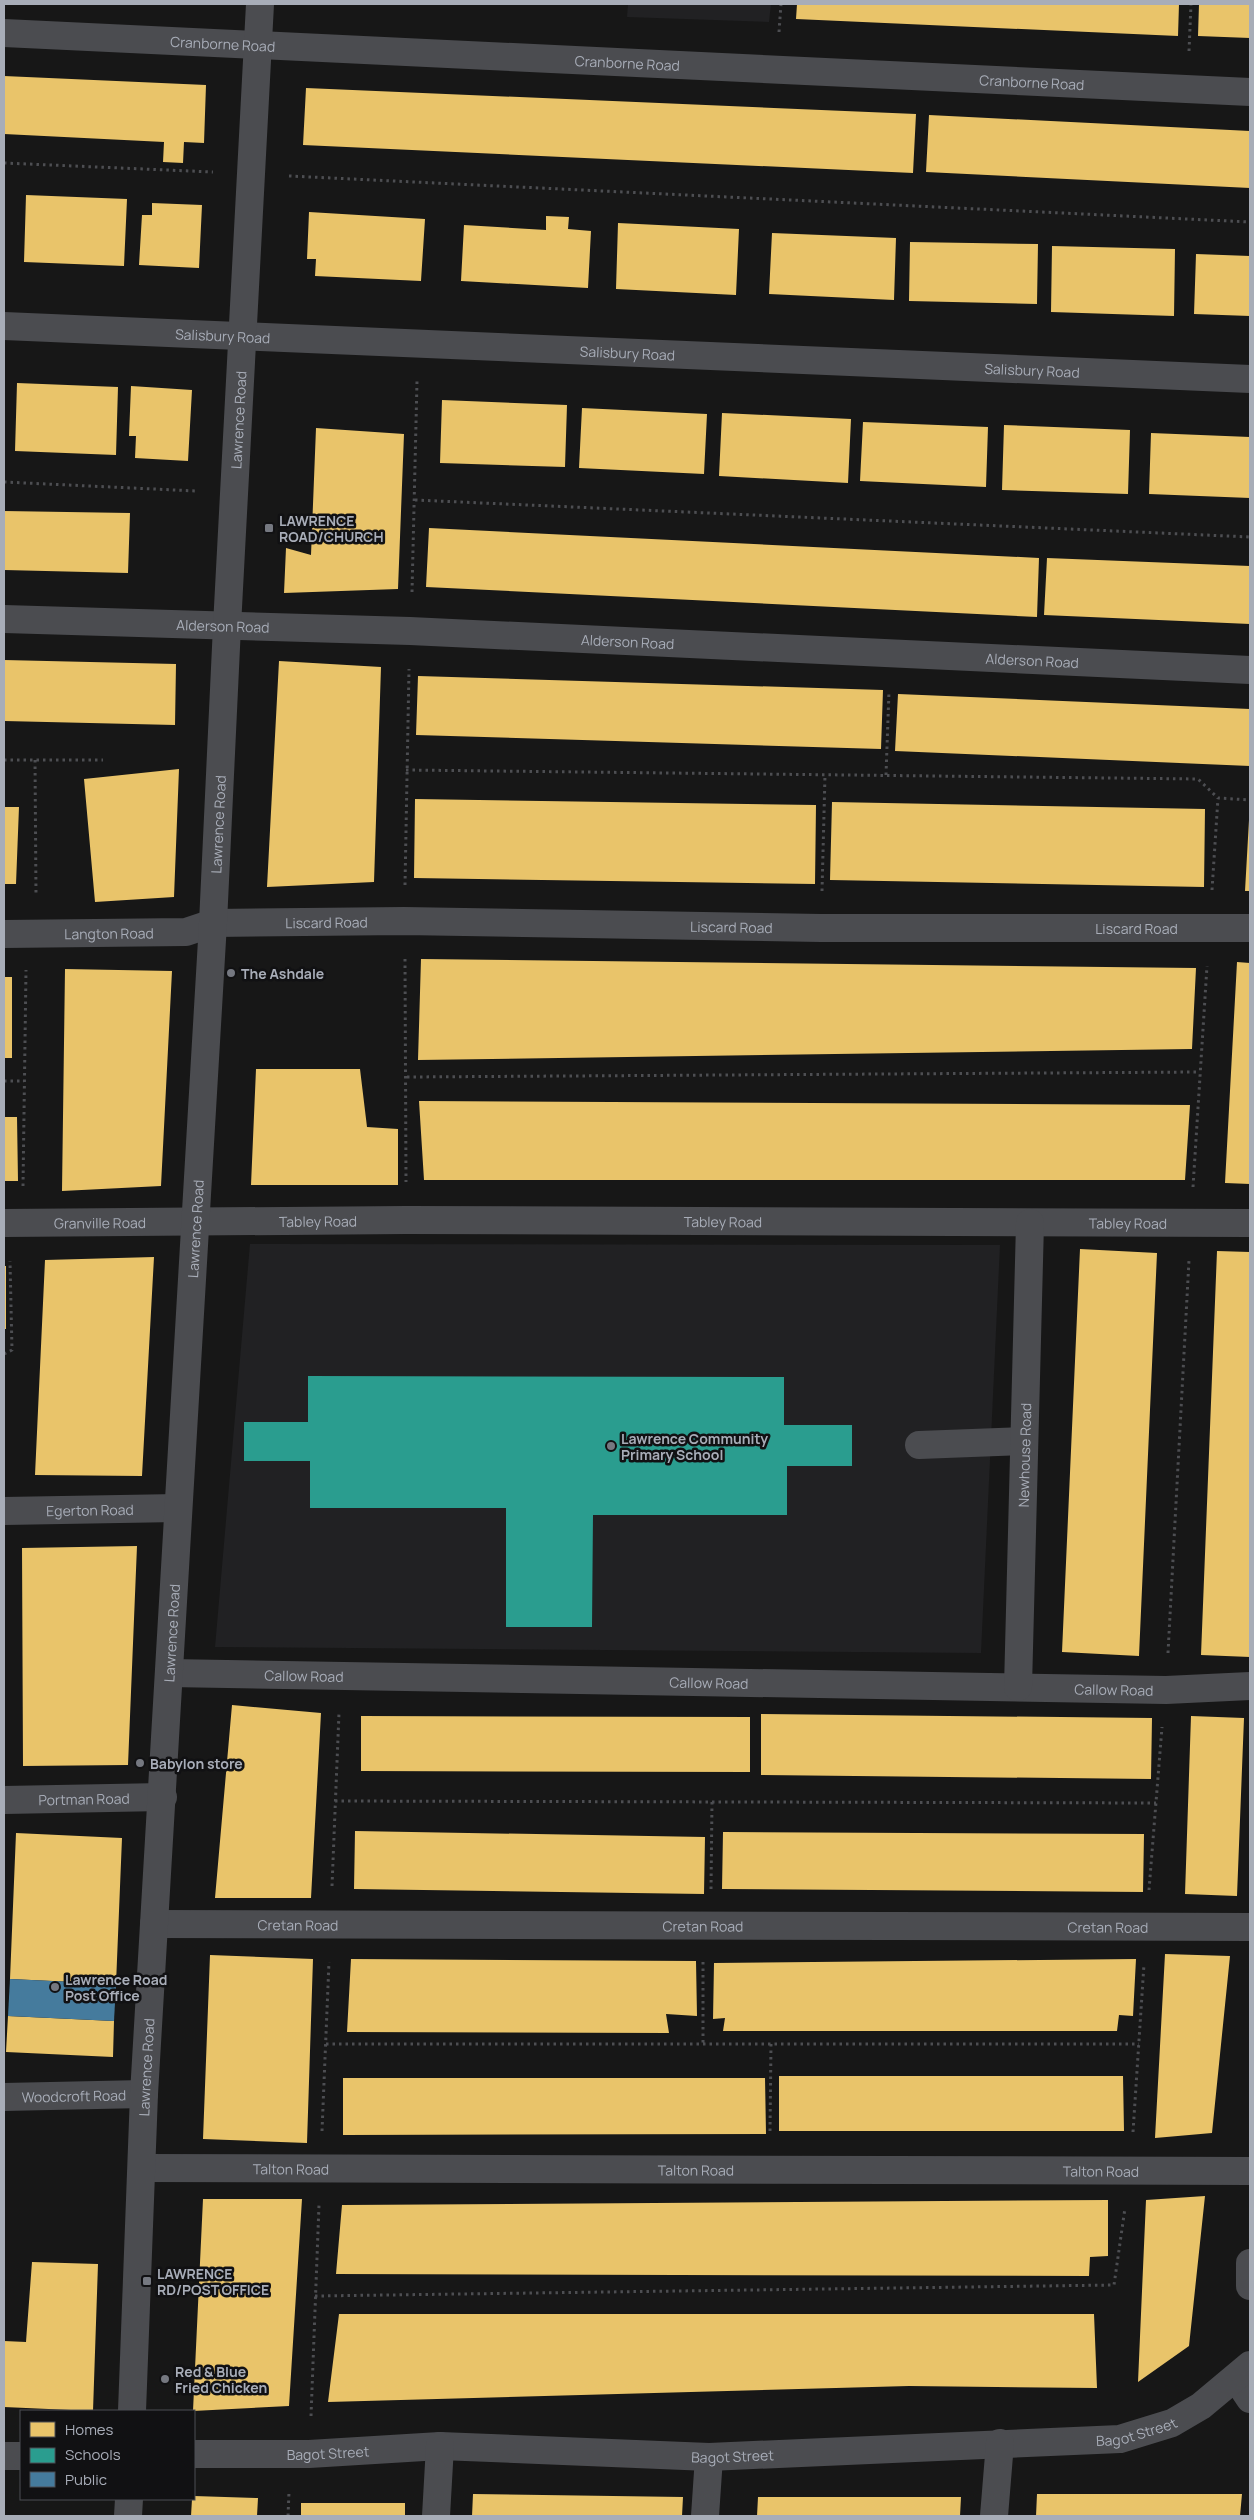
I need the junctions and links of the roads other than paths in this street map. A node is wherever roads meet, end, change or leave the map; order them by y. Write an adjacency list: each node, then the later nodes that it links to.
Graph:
1 (260, 4): 3 (street, Lawrence Road)
2 (4, 33): 3 (street, Cranborne Road)
3 (258, 47): 4 (street, Cranborne Road); 6 (street, Lawrence Road)
4 (1250, 92)
5 (4, 326): 6 (street, Salisbury Road)
6 (242, 337): 7 (street, Salisbury Road); 9 (street, Lawrence Road)
7 (1250, 379)
8 (4, 619): 9 (street, Alderson Road)
9 (227, 626): 10 (street, Alderson Road); 11 (street, Lawrence Road)
10 (1250, 670)
11 (213, 923): 12 (street, Liscard Road); 13 (street, Langton Road); 14 (street, Lawrence Road)
12 (1250, 928)
13 (22, 934)
14 (196, 1222): 15 (street, Granville Road); 16 (street, Tabley Road); 20 (street, Lawrence Road)
15 (12, 1223)
16 (1030, 1223): 17 (street, Tabley Road); 18 (street, Newhouse Road)
17 (1250, 1223)
18 (1024, 1441): 19 (street); 24 (street, Newhouse Road)
19 (919, 1445)
20 (178, 1508): 21 (street, Egerton Road); 22 (street, Lawrence Road)
21 (4, 1510)
22 (169, 1673): 24 (street, Callow Road); 25 (street, Lawrence Road)
23 (1250, 1686): 24 (street, Callow Road)
24 (1018, 1687)
25 (163, 1797): 26 (street, Portman Road); 27 (street, Lawrence Road)
26 (4, 1800)
27 (154, 1924): 28 (street, Cretan Road); 29 (street, Lawrence Road)
28 (1250, 1926)
29 (144, 2094): 30 (street, Woodcroft Road); 31 (street, Lawrence Road)
30 (4, 2096)
31 (142, 2168): 32 (street, Talton Road); 36 (street, Lawrence Road)
32 (1250, 2172)
33 (1250, 2263): 34 (street)
34 (1250, 2286)
35 (1245, 2381): 37 (street, Bagot Street)
36 (132, 2410)
37 (1000, 2443): 42 (street, Bagot Street); 47 (street)
38 (440, 2446): 39 (street, Bagot Street); 42 (street, Bagot Street); 45 (street)
39 (195, 2454)
40 (4, 2456): 41 (street)
41 (20, 2456)
42 (709, 2457): 46 (street)
43 (129, 2500): 44 (street)
44 (128, 2516)
45 (436, 2516)
46 (705, 2516)
47 (994, 2516)

